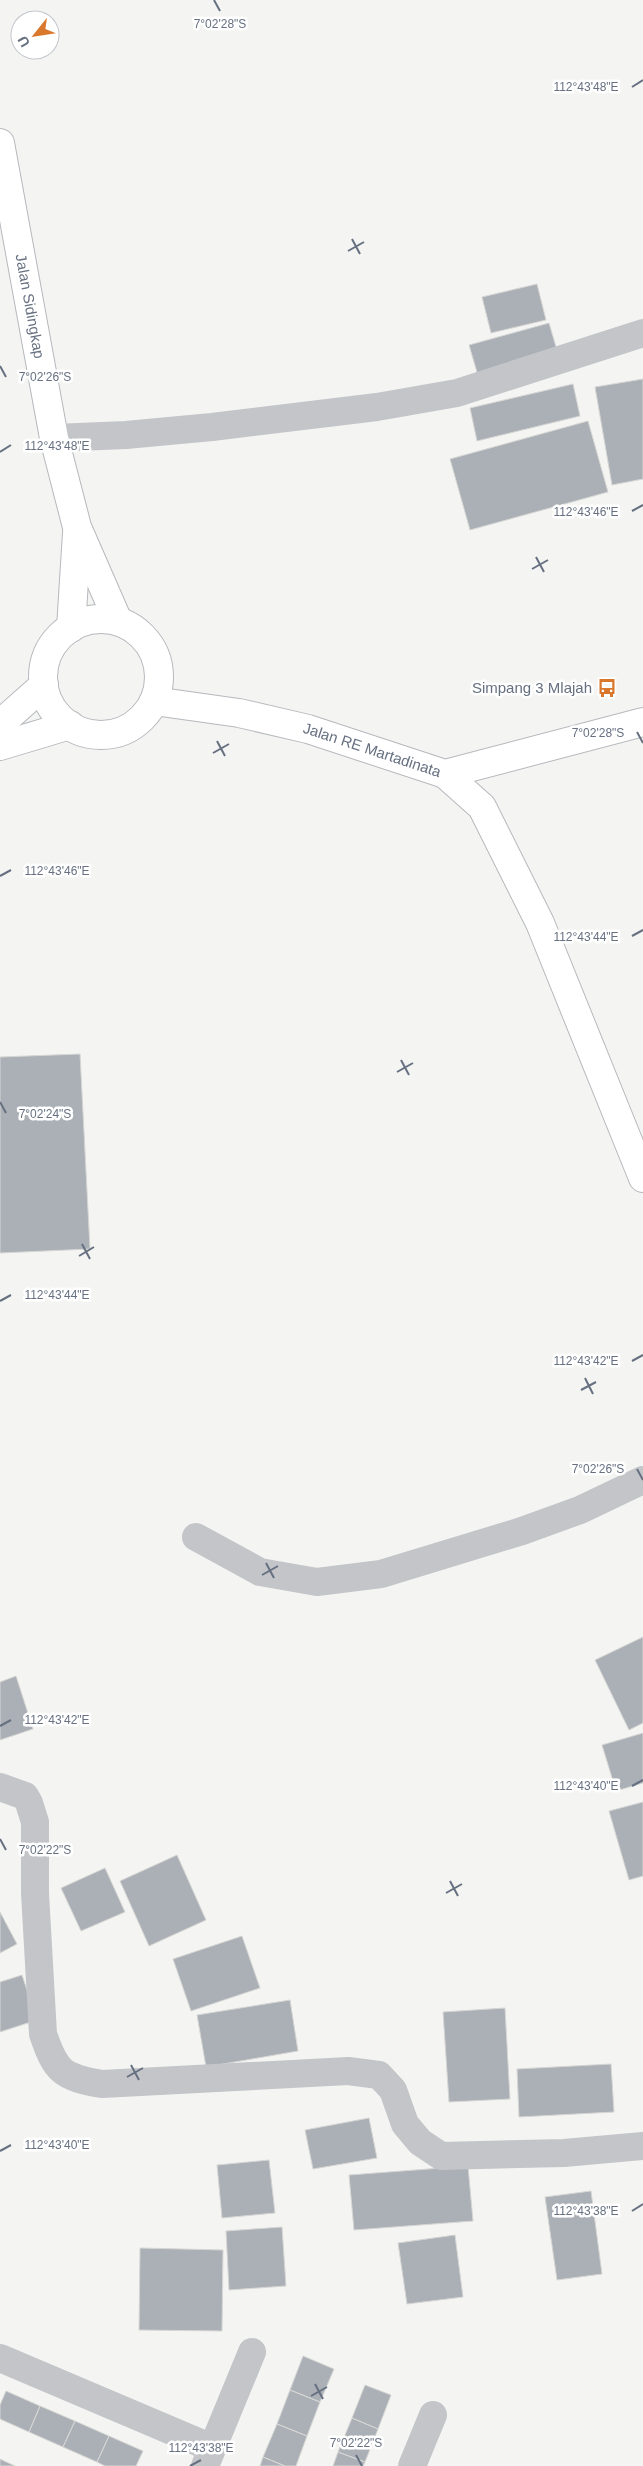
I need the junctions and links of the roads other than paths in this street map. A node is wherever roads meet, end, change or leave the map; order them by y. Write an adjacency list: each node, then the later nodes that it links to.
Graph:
1 (0, 143): 3 (street, Jalan Sidingkap)
2 (643, 333): 3 (street)
3 (54, 438): 4 (street, Jalan Sidingkap)
4 (77, 526): 5 (street, Jalan Sidingkap); 6 (street, Jalan Sidingkap)
5 (118, 621): 6 (street); 7 (street)
6 (71, 628): 8 (street)
7 (159, 669): 9 (street); 10 (street)
8 (44, 685): 12 (street); 13 (street)
9 (154, 701): 10 (street, Jalan RE Martadinata); 13 (street)
10 (216, 710): 15 (street, Jalan RE Martadinata)
11 (643, 722): 15 (street, Jalan RE Martadinata)
12 (0, 724)
13 (70, 726): 14 (street)
14 (0, 746)
15 (445, 774): 16 (street)
16 (643, 1178)
17 (643, 1480): 18 (street)
18 (196, 1536)
19 (0, 1787): 20 (street)
20 (643, 2146)
21 (252, 2352): 24 (street)
22 (0, 2358): 24 (street)
23 (433, 2415): 25 (street)
24 (208, 2457)
25 (412, 2466)

